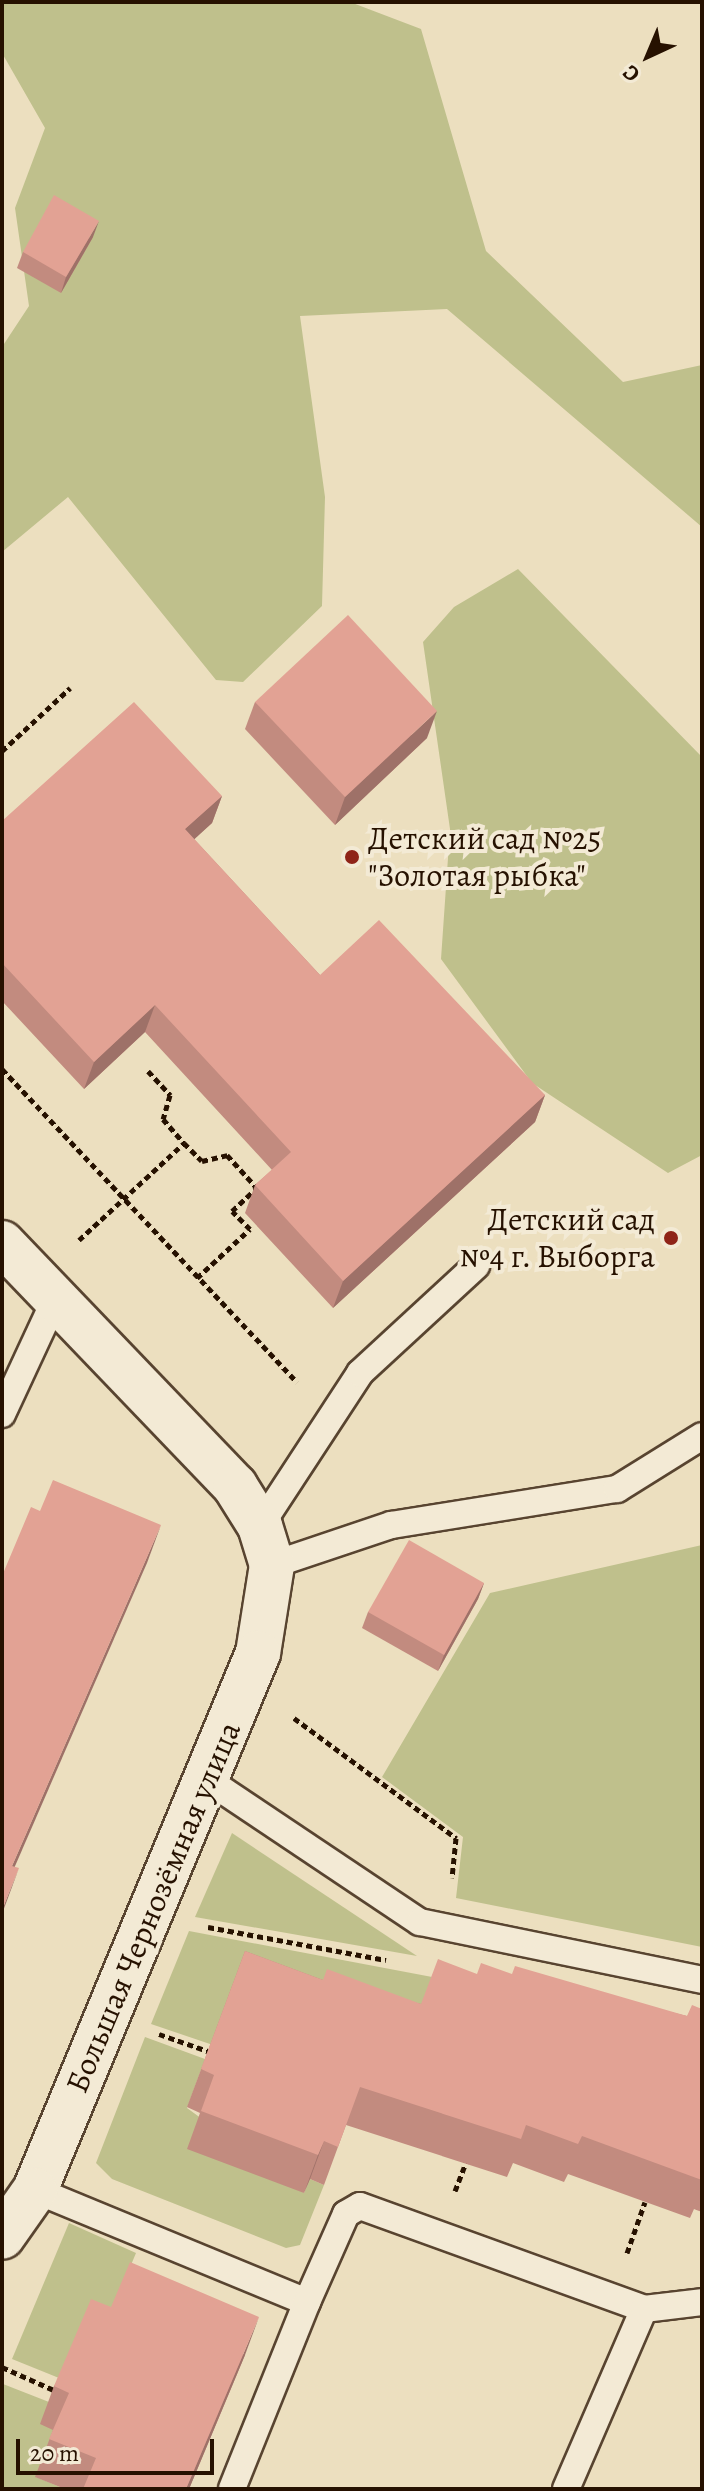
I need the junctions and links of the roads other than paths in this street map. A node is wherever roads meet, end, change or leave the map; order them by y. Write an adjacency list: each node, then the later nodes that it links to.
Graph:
1 (2, 1243): 3 (street)
2 (476, 1266): 6 (lane)
3 (55, 1300): 4 (lane); 6 (street)
4 (2, 1414)
5 (702, 1436): 6 (lane)
6 (266, 1546): 7 (street, Большая Чернозёмная улица)
7 (206, 1779): 8 (lane); 9 (street, Большая Чернозёмная улица)
8 (702, 1980)
9 (35, 2190): 10 (street, Большая Чернозёмная улица); 11 (lane)
10 (2, 2237)
11 (307, 2302): 13 (lane); 14 (lane)
12 (702, 2302): 13 (lane)
13 (644, 2309): 15 (lane)
14 (232, 2489)
15 (566, 2489)

